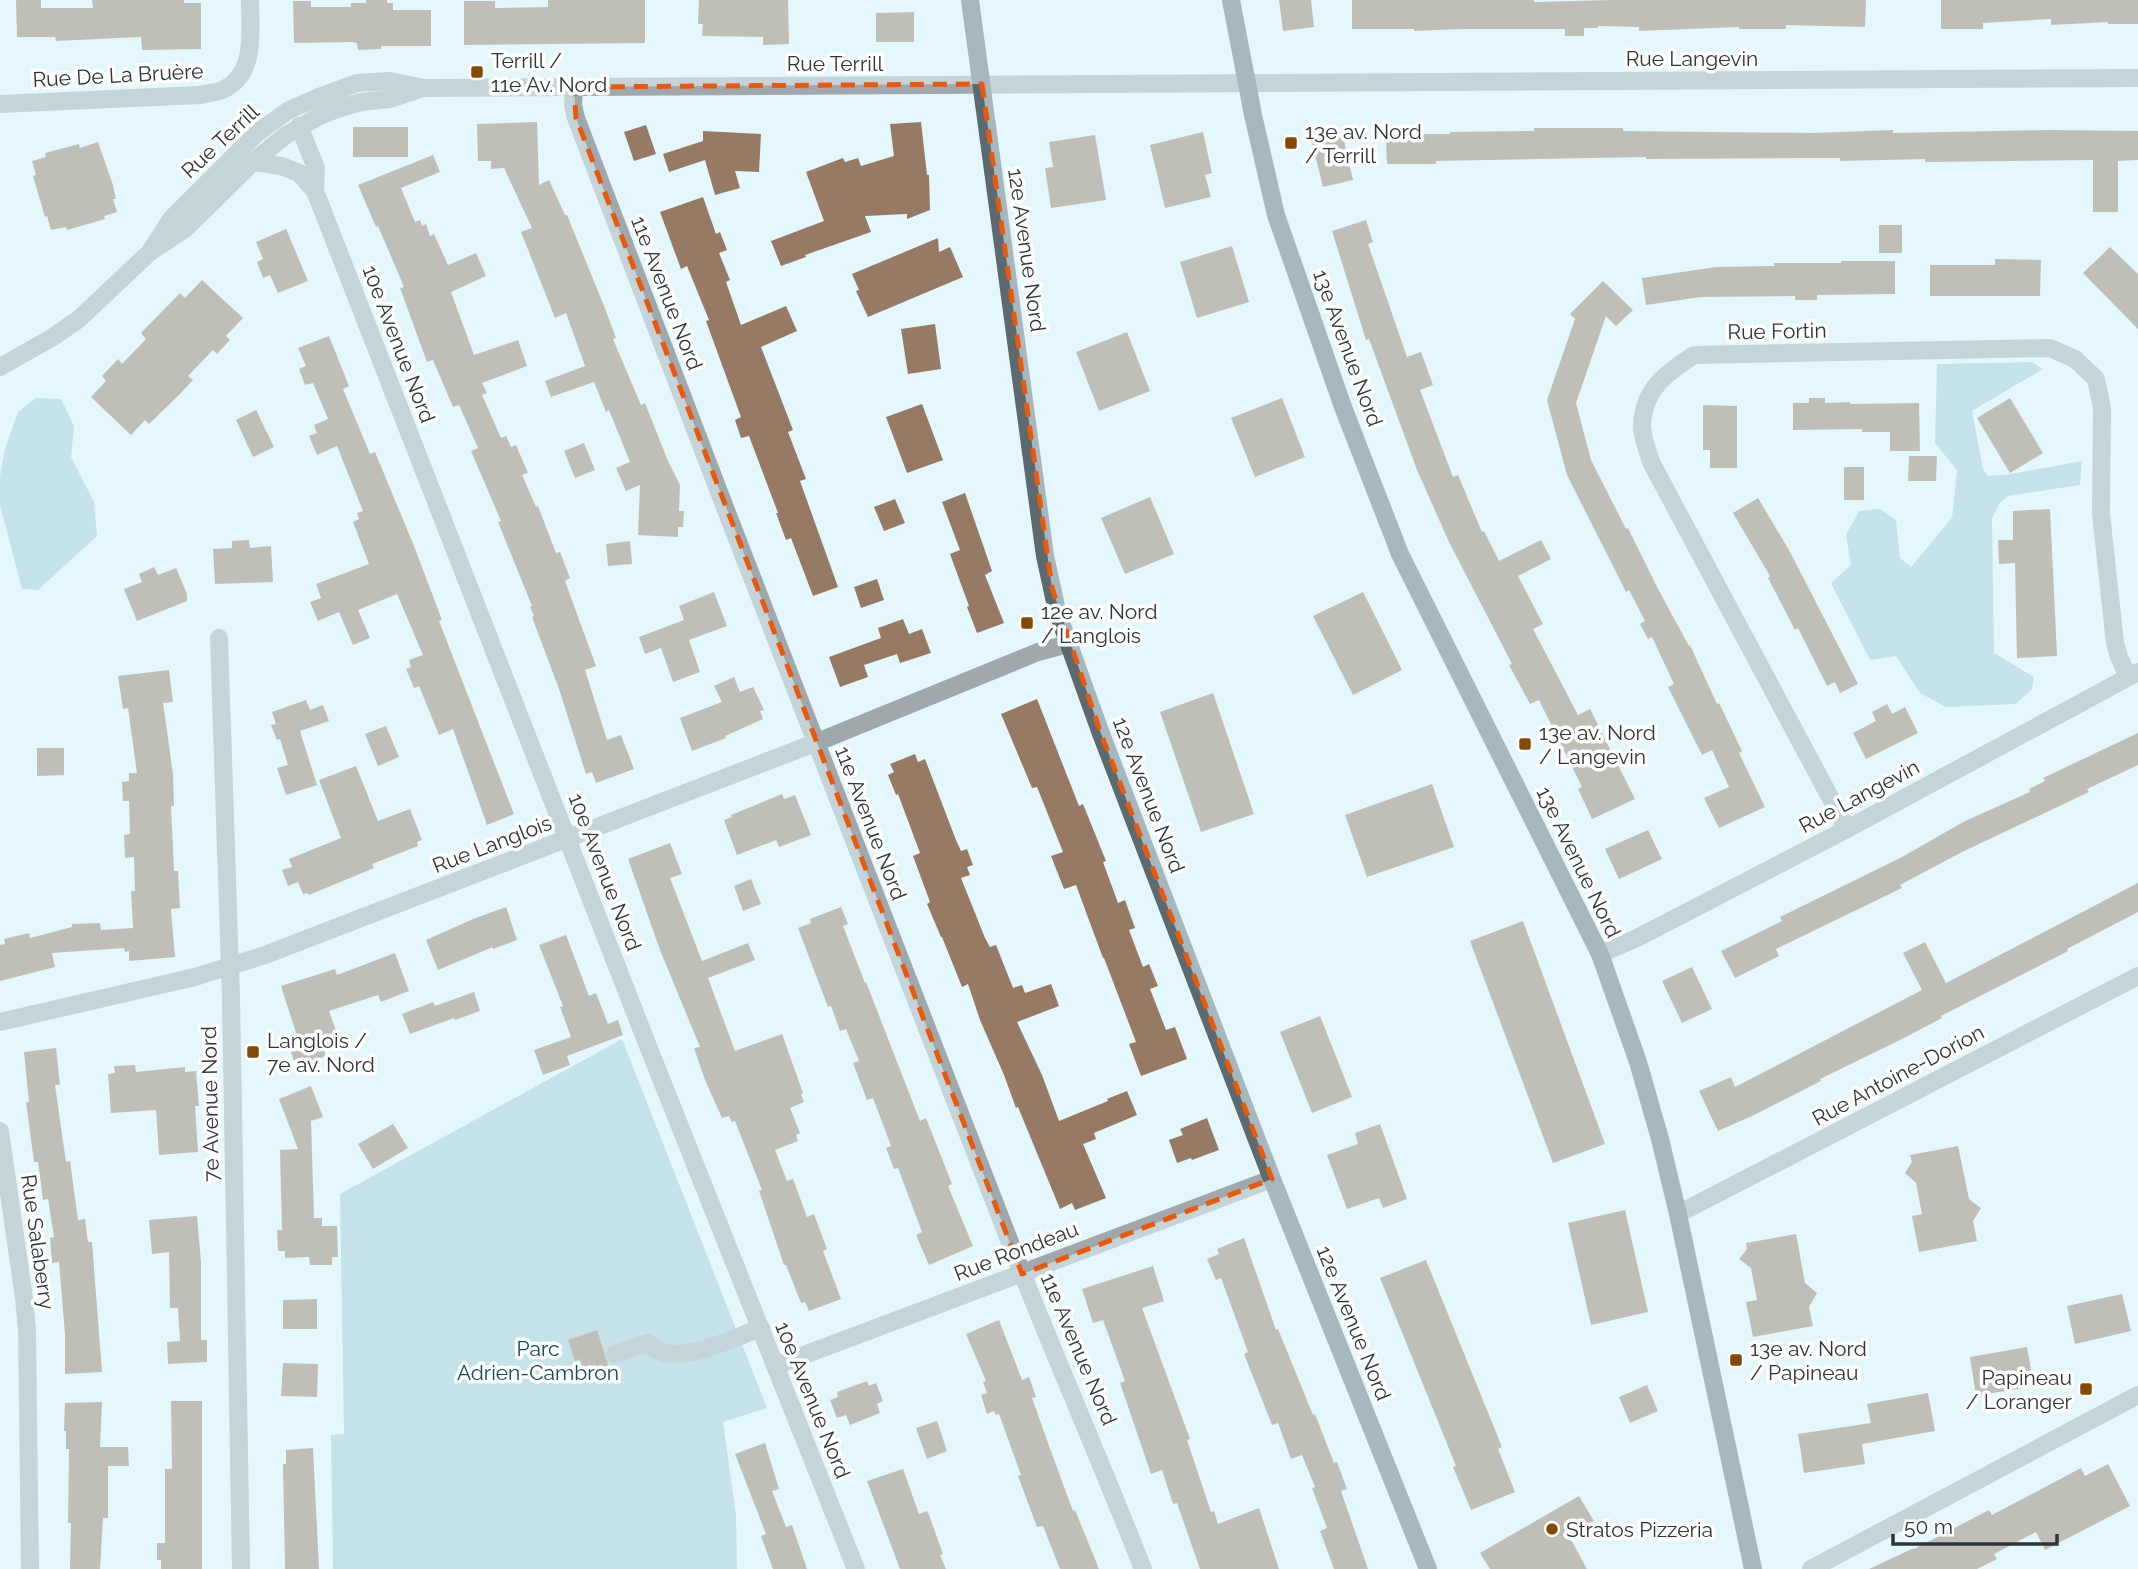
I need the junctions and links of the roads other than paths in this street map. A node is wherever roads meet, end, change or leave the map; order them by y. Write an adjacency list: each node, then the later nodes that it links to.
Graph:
1 (250, 0): 9 (street, Rue De La Bruère)
2 (970, 0): 6 (main road, 12e Avenue Nord)
3 (1231, 0): 5 (main road, 13e Avenue Nord)
4 (2138, 78): 5 (street, Rue Langevin)
5 (1246, 83): 6 (street, Rue Terrill); 21 (main road, 13e Avenue Nord)
6 (982, 85): 7 (street, Rue Terrill); 16 (main road, 12e Avenue Nord)
7 (573, 87): 8 (street, Rue Terrill); 18 (street, 11e Avenue Nord)
8 (424, 88): 10 (street, Rue Terrill); 13 (street, Rue Terrill)
9 (0, 104)
10 (299, 126): 11 (street, Rue Terrill); 12 (street, 10e Avenue Nord)
11 (253, 162): 12 (street, 10e Avenue Nord); 13 (street, Rue Terrill)
12 (315, 191): 20 (street, 10e Avenue Nord)
13 (150, 252): 14 (street, Rue Terrill)
14 (0, 367)
15 (219, 638): 22 (street, 7e Avenue Nord)
16 (1068, 644): 18 (street, Rue Langlois); 26 (main road, 12e Avenue Nord)
17 (2133, 675): 19 (street, Rue Langevin); 19 (street, Rue Fortin)
18 (815, 743): 20 (street, Rue Langlois); 28 (street, 11e Avenue Nord)
19 (1847, 829): 21 (street, Rue Langevin)
20 (568, 840): 22 (street, Rue Langlois); 29 (street, 10e Avenue Nord)
21 (1600, 954): 27 (main road, 13e Avenue Nord)
22 (230, 966): 24 (street, Rue Langlois); 34 (street, 7e Avenue Nord)
23 (2138, 976): 27 (street, Rue Antoine-Dorion)
24 (0, 1022)
25 (0, 1131): 33 (street, Rue Salaberry)
26 (1272, 1179): 28 (street, Rue Rondeau); 37 (main road, 12e Avenue Nord)
27 (1678, 1214): 38 (main road, 13e Avenue Nord)
28 (1022, 1273): 31 (street, Rue Rondeau); 36 (street, 11e Avenue Nord)
29 (761, 1328): 30 (street); 31 (street, 10e Avenue Nord)
30 (615, 1354)
31 (775, 1366): 35 (street, 10e Avenue Nord)
32 (2138, 1395): 39 (street)
33 (30, 1569)
34 (241, 1569)
35 (856, 1569)
36 (1143, 1569)
37 (1428, 1569)
38 (1753, 1569)
39 (1811, 1569)

